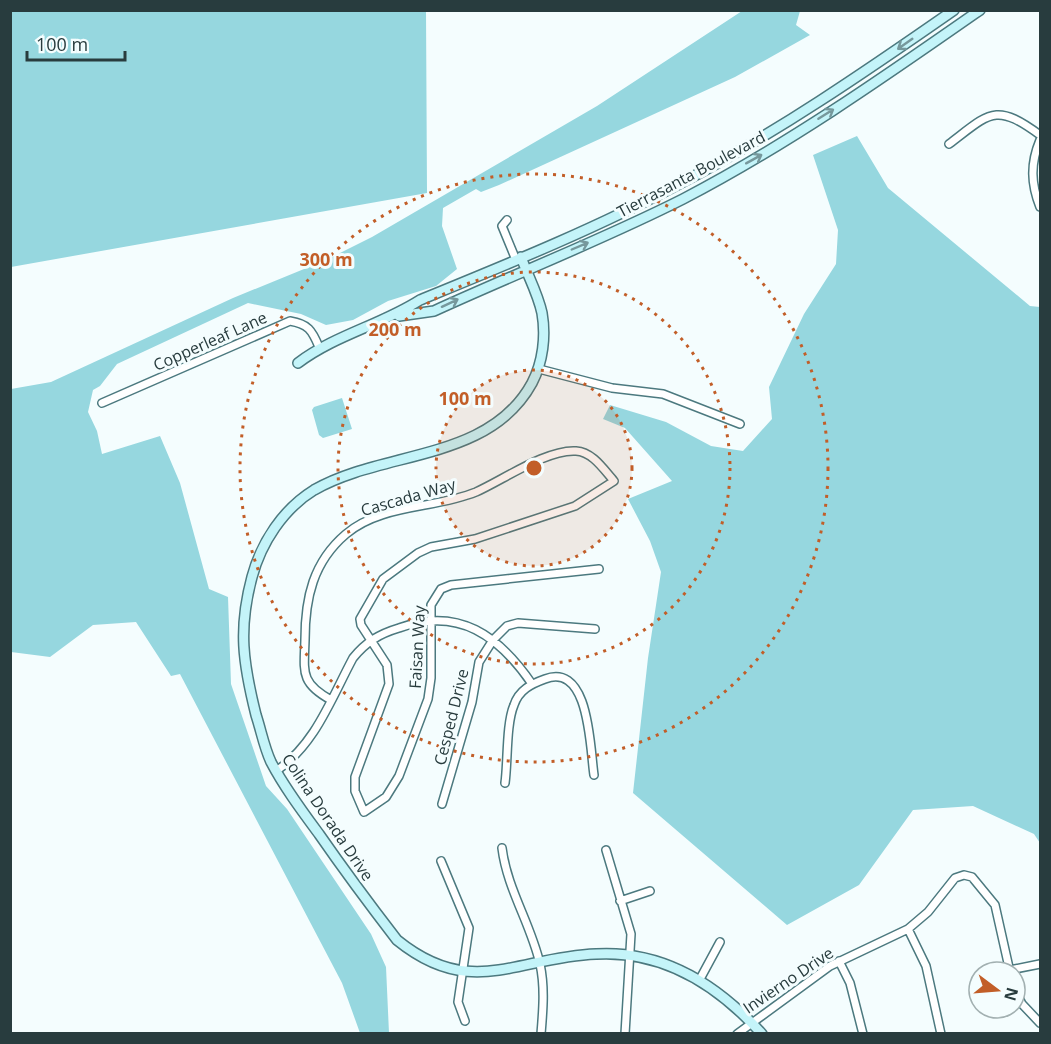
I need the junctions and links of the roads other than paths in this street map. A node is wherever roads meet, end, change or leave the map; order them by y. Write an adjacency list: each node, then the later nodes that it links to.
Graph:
1 (954, 10): 3 (street, Tierrasanta Boulevard, one-way to 3)
2 (980, 10): 7 (street, Tierrasanta Boulevard, one-way to 2)
3 (811, 107): 7 (street); 10 (street, Tierrasanta Boulevard)
4 (1041, 135): 6 (street)
5 (1041, 140): 8 (street)
6 (949, 144)
7 (774, 147): 11 (street, Tierrasanta Boulevard, one-way to 7)
8 (1041, 207)
9 (507, 220): 10 (street)
10 (519, 259): 11 (street, Colina Dorada Drive); 12 (street, Tierrasanta Boulevard)
11 (526, 270): 12 (street, Tierrasanta Boulevard, one-way to 11); 15 (street, Colina Dorada Drive)
12 (394, 317): 13 (street, Tierrasanta Boulevard)
13 (319, 347): 14 (street, Tierrasanta Boulevard); 16 (street, Copperleaf Lane)
14 (298, 363)
15 (539, 369): 17 (street); 25 (street, Colina Dorada Drive)
16 (102, 404)
17 (740, 424)
18 (599, 569): 19 (street, Faisan Way)
19 (430, 620): 21 (street); 21 (street, Faisan Way); 22 (street)
20 (595, 629): 22 (street, Cesped Drive)
21 (370, 640): 24 (street); 24 (street, Cascada Way)
22 (493, 640): 23 (street); 28 (street, Cesped Drive)
23 (532, 684): 26 (street); 27 (street)
24 (331, 700): 25 (street)
25 (276, 771): 40 (street, Colina Dorada Drive)
26 (594, 775)
27 (505, 783)
28 (442, 804)
29 (502, 848): 39 (street)
30 (606, 850): 33 (street)
31 (441, 861): 40 (street)
32 (650, 891): 33 (street)
33 (621, 901): 36 (street)
34 (908, 929): 37 (street, Invierno Drive); 38 (street, Invierno Drive); 51 (street)
35 (720, 942): 41 (street)
36 (631, 955): 39 (street, Colina Dorada Drive); 41 (street, Colina Dorada Drive); 47 (street)
37 (1007, 960)
38 (839, 961): 44 (street, Invierno Drive); 50 (street)
39 (540, 963): 40 (street, Colina Dorada Drive); 46 (street)
40 (464, 972): 43 (street)
41 (700, 979): 44 (street, Colina Dorada Drive)
42 (1027, 1009): 45 (street)
43 (465, 1021)
44 (751, 1021): 48 (street, Invierno Drive); 49 (street, Colina Dorada Drive)
45 (1041, 1023)
46 (541, 1034)
47 (625, 1034)
48 (737, 1034)
49 (762, 1034)
50 (863, 1034)
51 (941, 1034)

